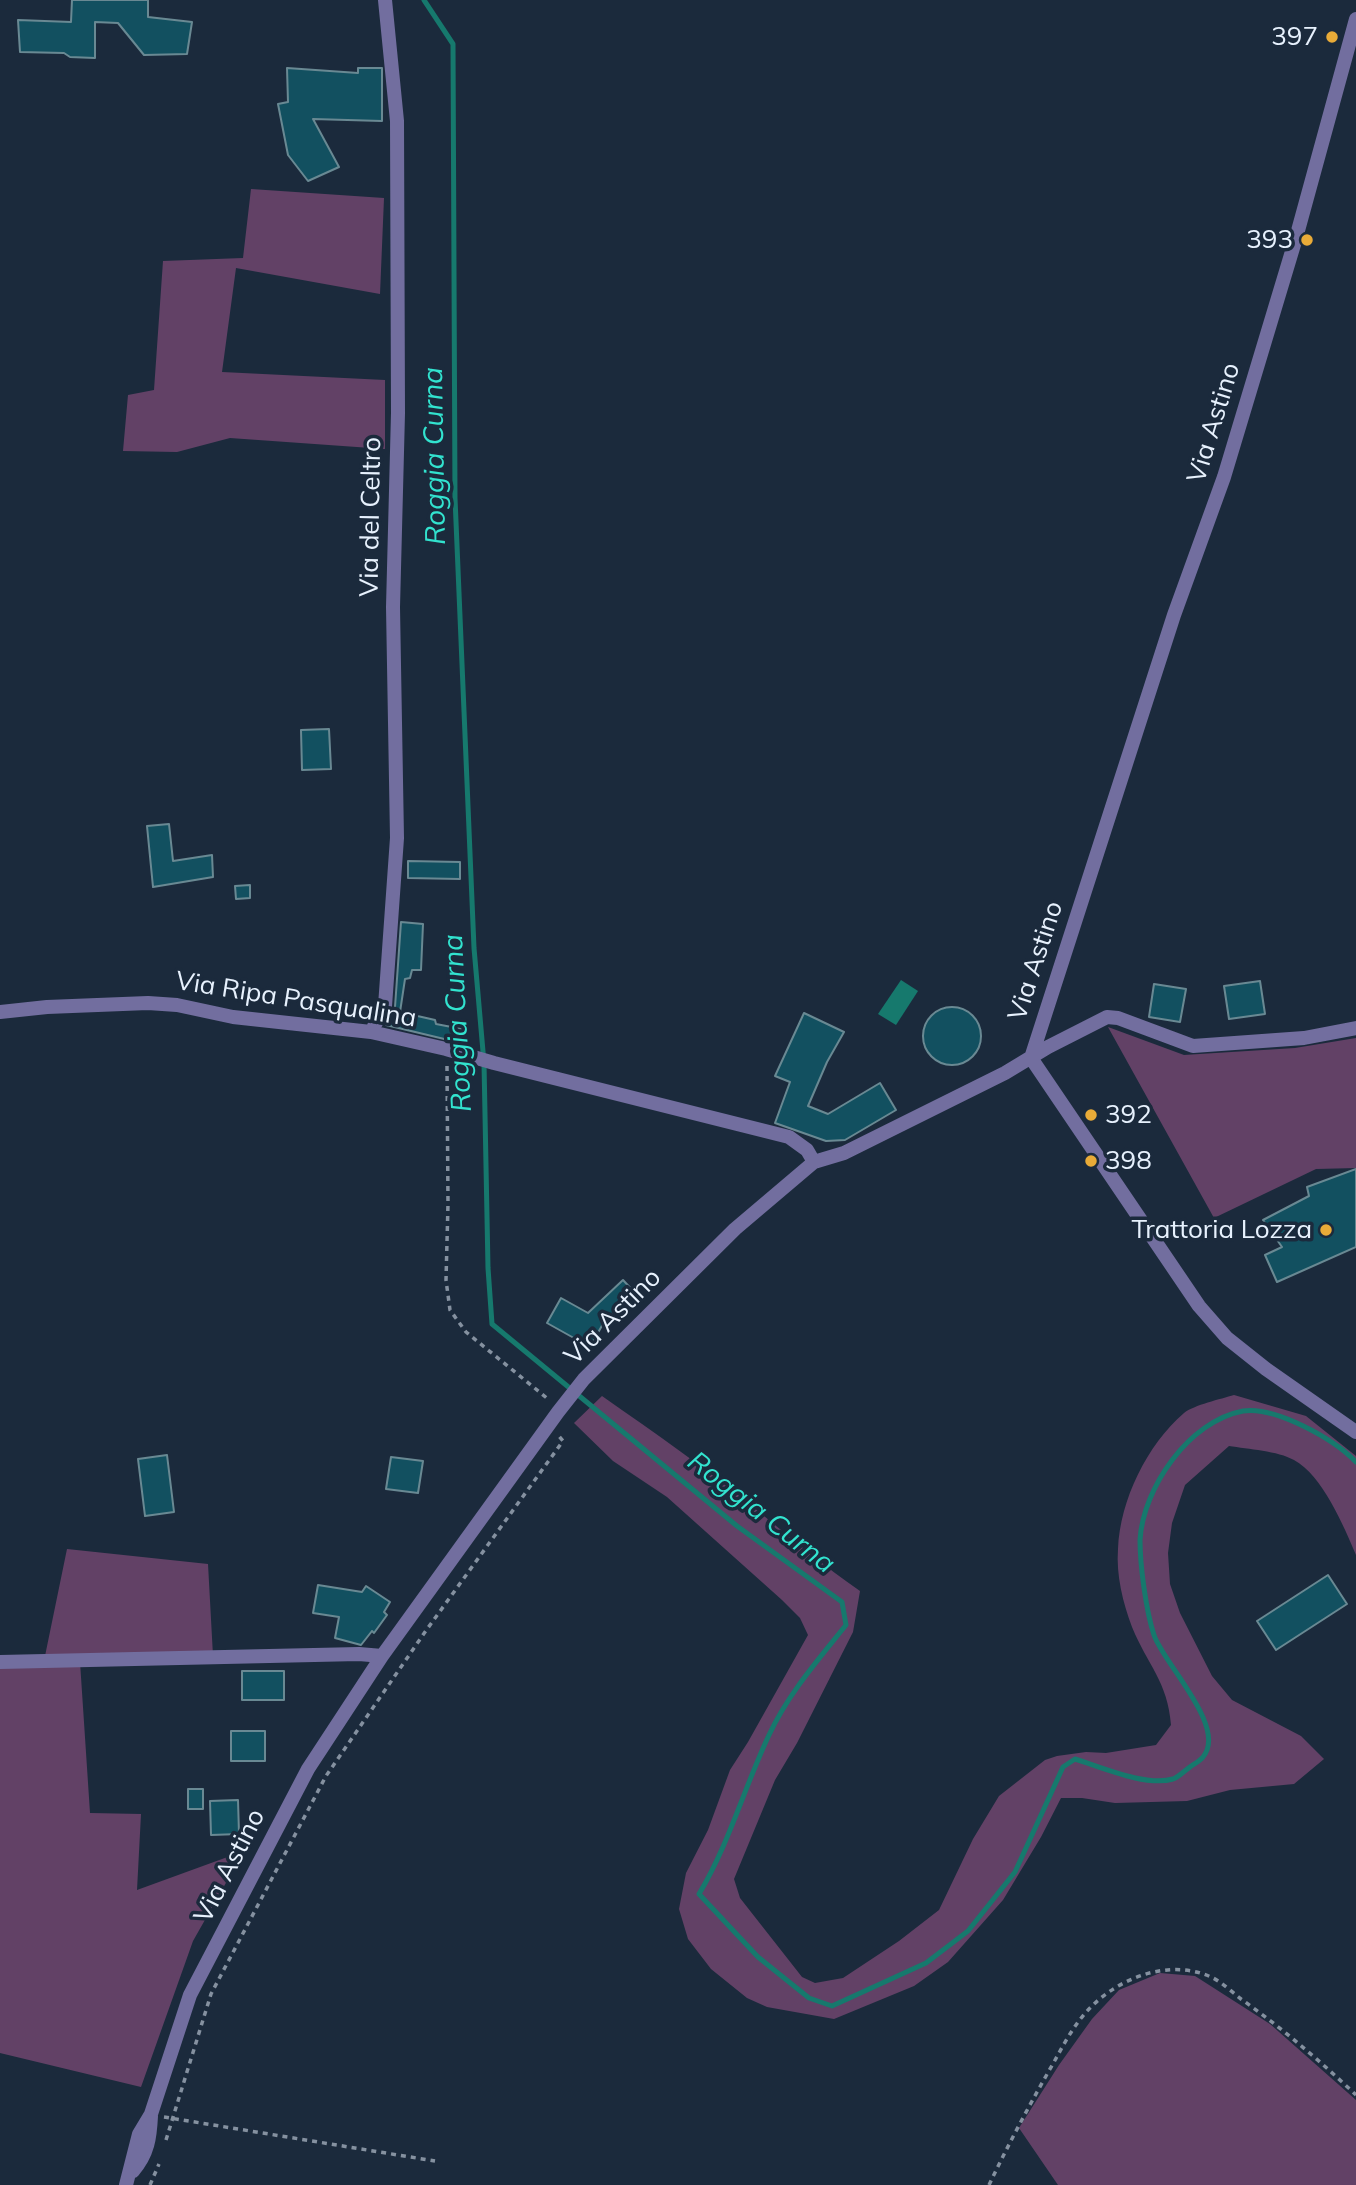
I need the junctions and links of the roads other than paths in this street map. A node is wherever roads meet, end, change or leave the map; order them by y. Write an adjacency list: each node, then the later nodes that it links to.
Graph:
1 (385, 0): 5 (street, Via del Celtro)
2 (1356, 19): 6 (street, Via Astino)
3 (0, 1012): 5 (street, Via Ripa Pasqualina)
4 (1356, 1028): 6 (street)
5 (371, 1032): 7 (street, Via Ripa Pasqualina)
6 (1031, 1058): 7 (street, Via Astino); 8 (street)
7 (814, 1162): 9 (street, Via Astino)
8 (1356, 1432)
9 (382, 1656): 10 (street); 11 (street, Via Astino)
10 (0, 1662)
11 (128, 2180)

